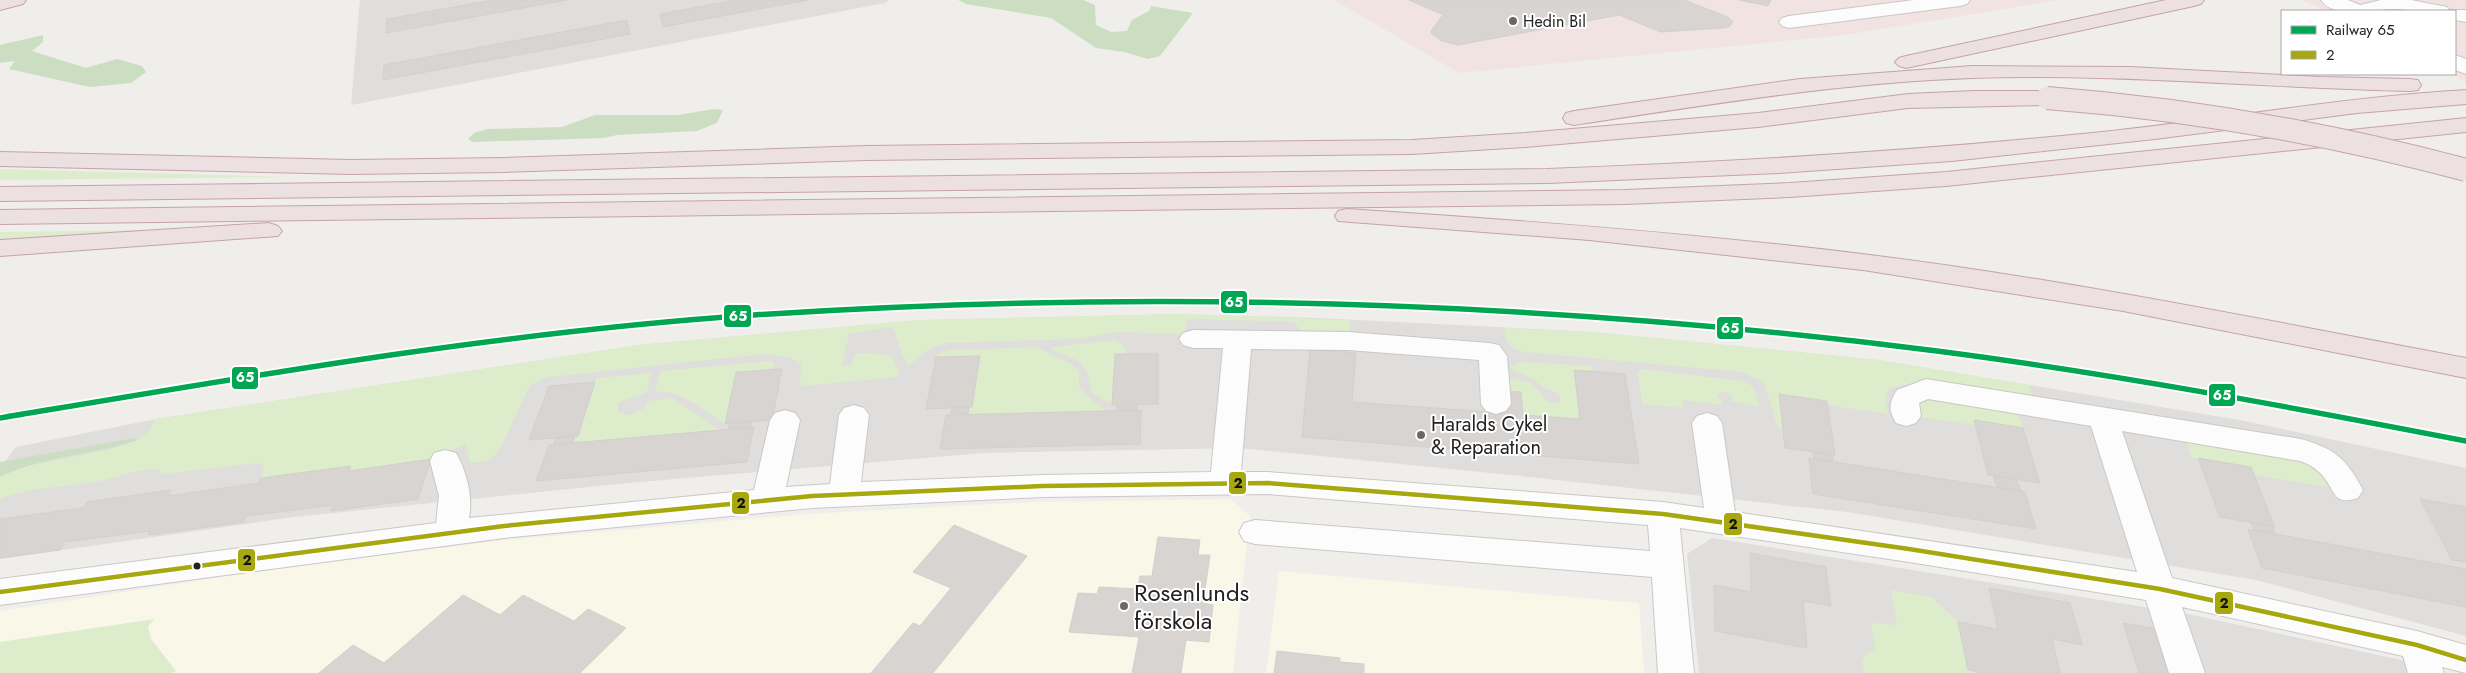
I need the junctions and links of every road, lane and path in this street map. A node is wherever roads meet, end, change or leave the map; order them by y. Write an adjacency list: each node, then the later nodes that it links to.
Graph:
1 (16, 0): 5 (highway)
2 (1960, 0): 9 (street)
3 (2194, 0): 10 (highway)
4 (2331, 0): 6 (street)
5 (0, 4)
6 (2356, 10)
7 (2362, 10): 8 (street)
8 (2434, 10)
9 (1789, 22)
10 (1800, 86): 11 (highway); 15 (highway)
11 (2466, 87)
12 (2466, 98): 18 (highway)
13 (1758, 120): 15 (highway); 17 (highway, bridge); 18 (highway)
14 (2466, 124): 20 (highway)
15 (1289, 147): 16 (highway)
16 (0, 159)
17 (2466, 170)
18 (1166, 180): 19 (highway)
19 (0, 194)
20 (1194, 202): 21 (highway); 26 (highway)
21 (617, 209): 22 (highway); 23 (highway)
22 (0, 217)
23 (0, 248)
24 (1193, 339): 25 (street)
25 (1238, 340): 27 (street); 34 (street)
26 (2466, 368)
27 (1496, 404)
28 (854, 415): 36 (street)
29 (1906, 416): 30 (street)
30 (2103, 418): 35 (street); 43 (street)
31 (785, 420): 37 (street)
32 (1707, 423): 39 (street)
33 (445, 461): 40 (street)
34 (1225, 483): 36 (street); 38 (street)
35 (2347, 490)
36 (844, 495): 37 (street)
37 (767, 501): 40 (street)
38 (1664, 514): 39 (street); 42 (street)
39 (1720, 522): 43 (street)
40 (449, 532): 44 (street)
41 (1255, 532): 42 (street)
42 (1667, 565): 47 (street)
43 (2160, 589): 45 (street); 48 (street)
44 (0, 592)
45 (2422, 659): 46 (street)
46 (2466, 660)
47 (1676, 673)
48 (2187, 673)

